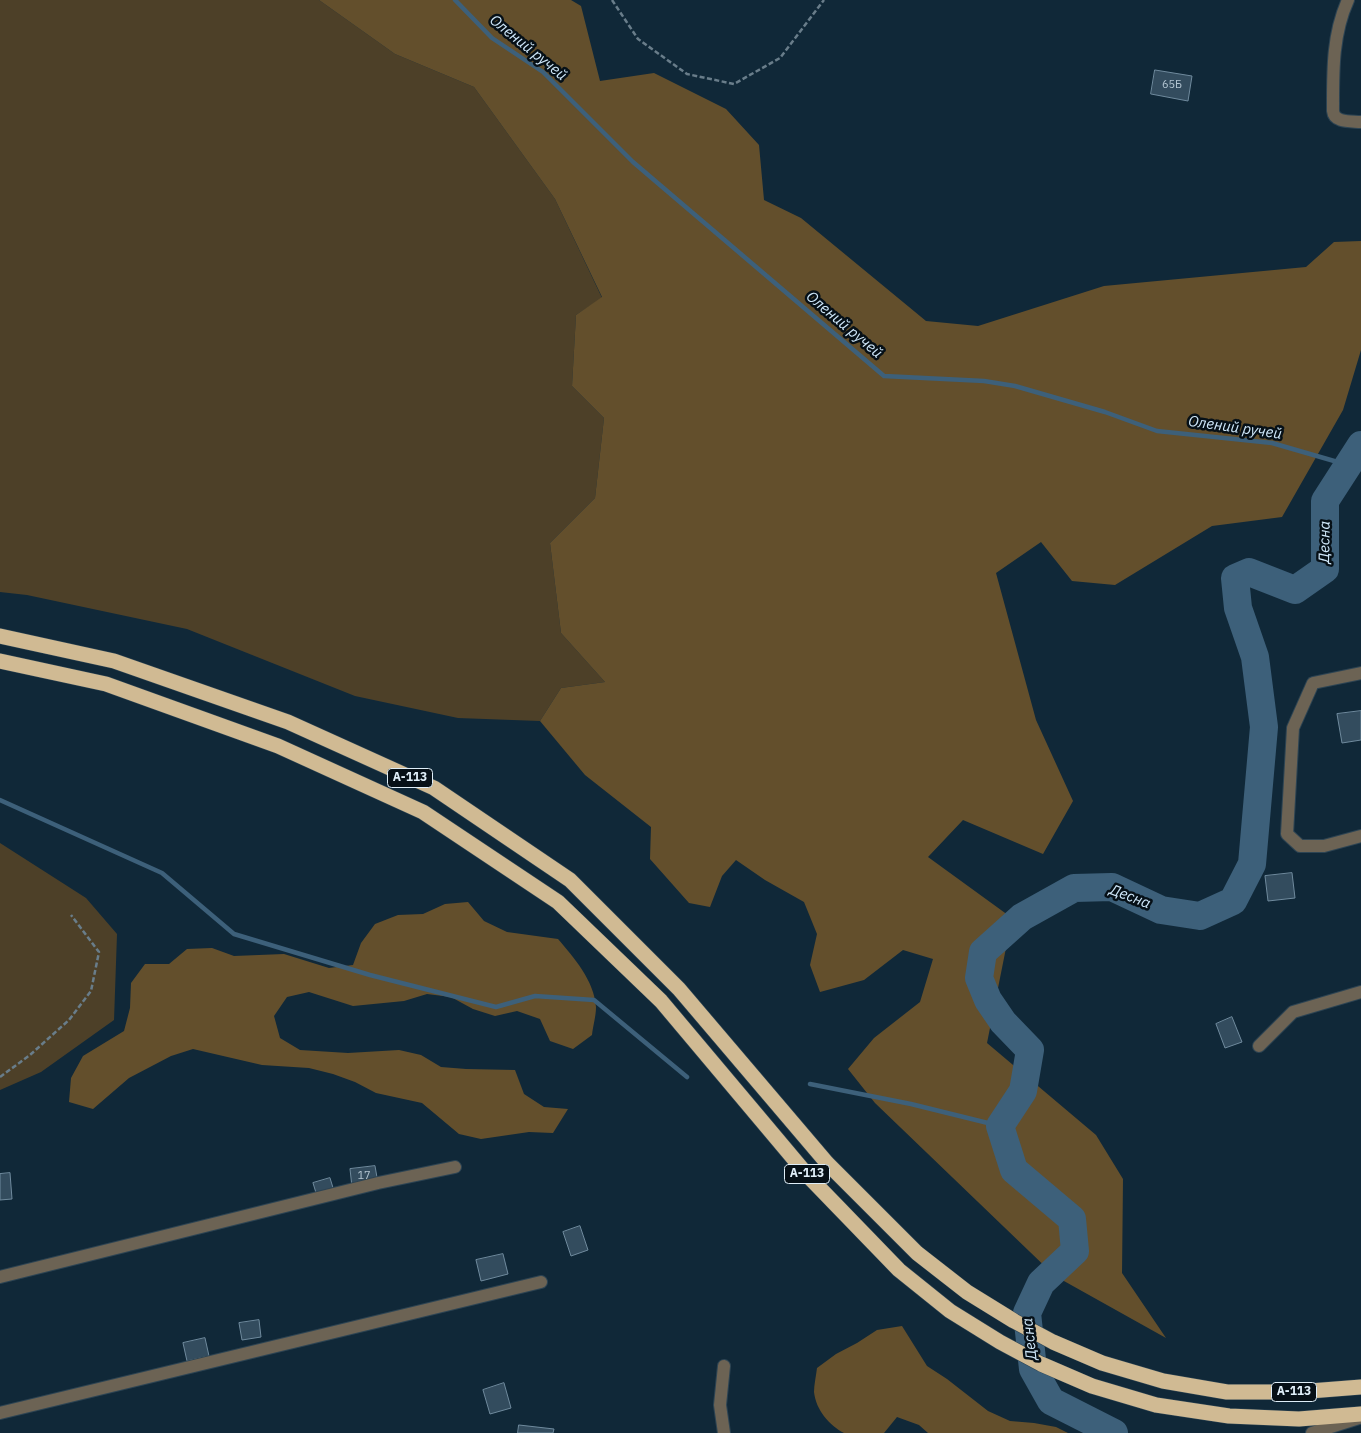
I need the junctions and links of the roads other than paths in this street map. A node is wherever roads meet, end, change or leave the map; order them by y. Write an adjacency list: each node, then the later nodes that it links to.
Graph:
1 (1348, 0): 2 (street)
2 (1361, 122)
3 (0, 636): 13 (highway, А-113)
4 (0, 661): 15 (highway, А-113)
5 (1361, 673): 6 (street)
6 (1361, 836)
7 (1361, 992): 8 (street)
8 (1259, 1046)
9 (455, 1167): 10 (street)
10 (0, 1277)
11 (541, 1282): 14 (street)
12 (724, 1366): 16 (street)
13 (1361, 1387)
14 (0, 1413)
15 (1361, 1416): 17 (street)
16 (724, 1433)
17 (1312, 1433)

